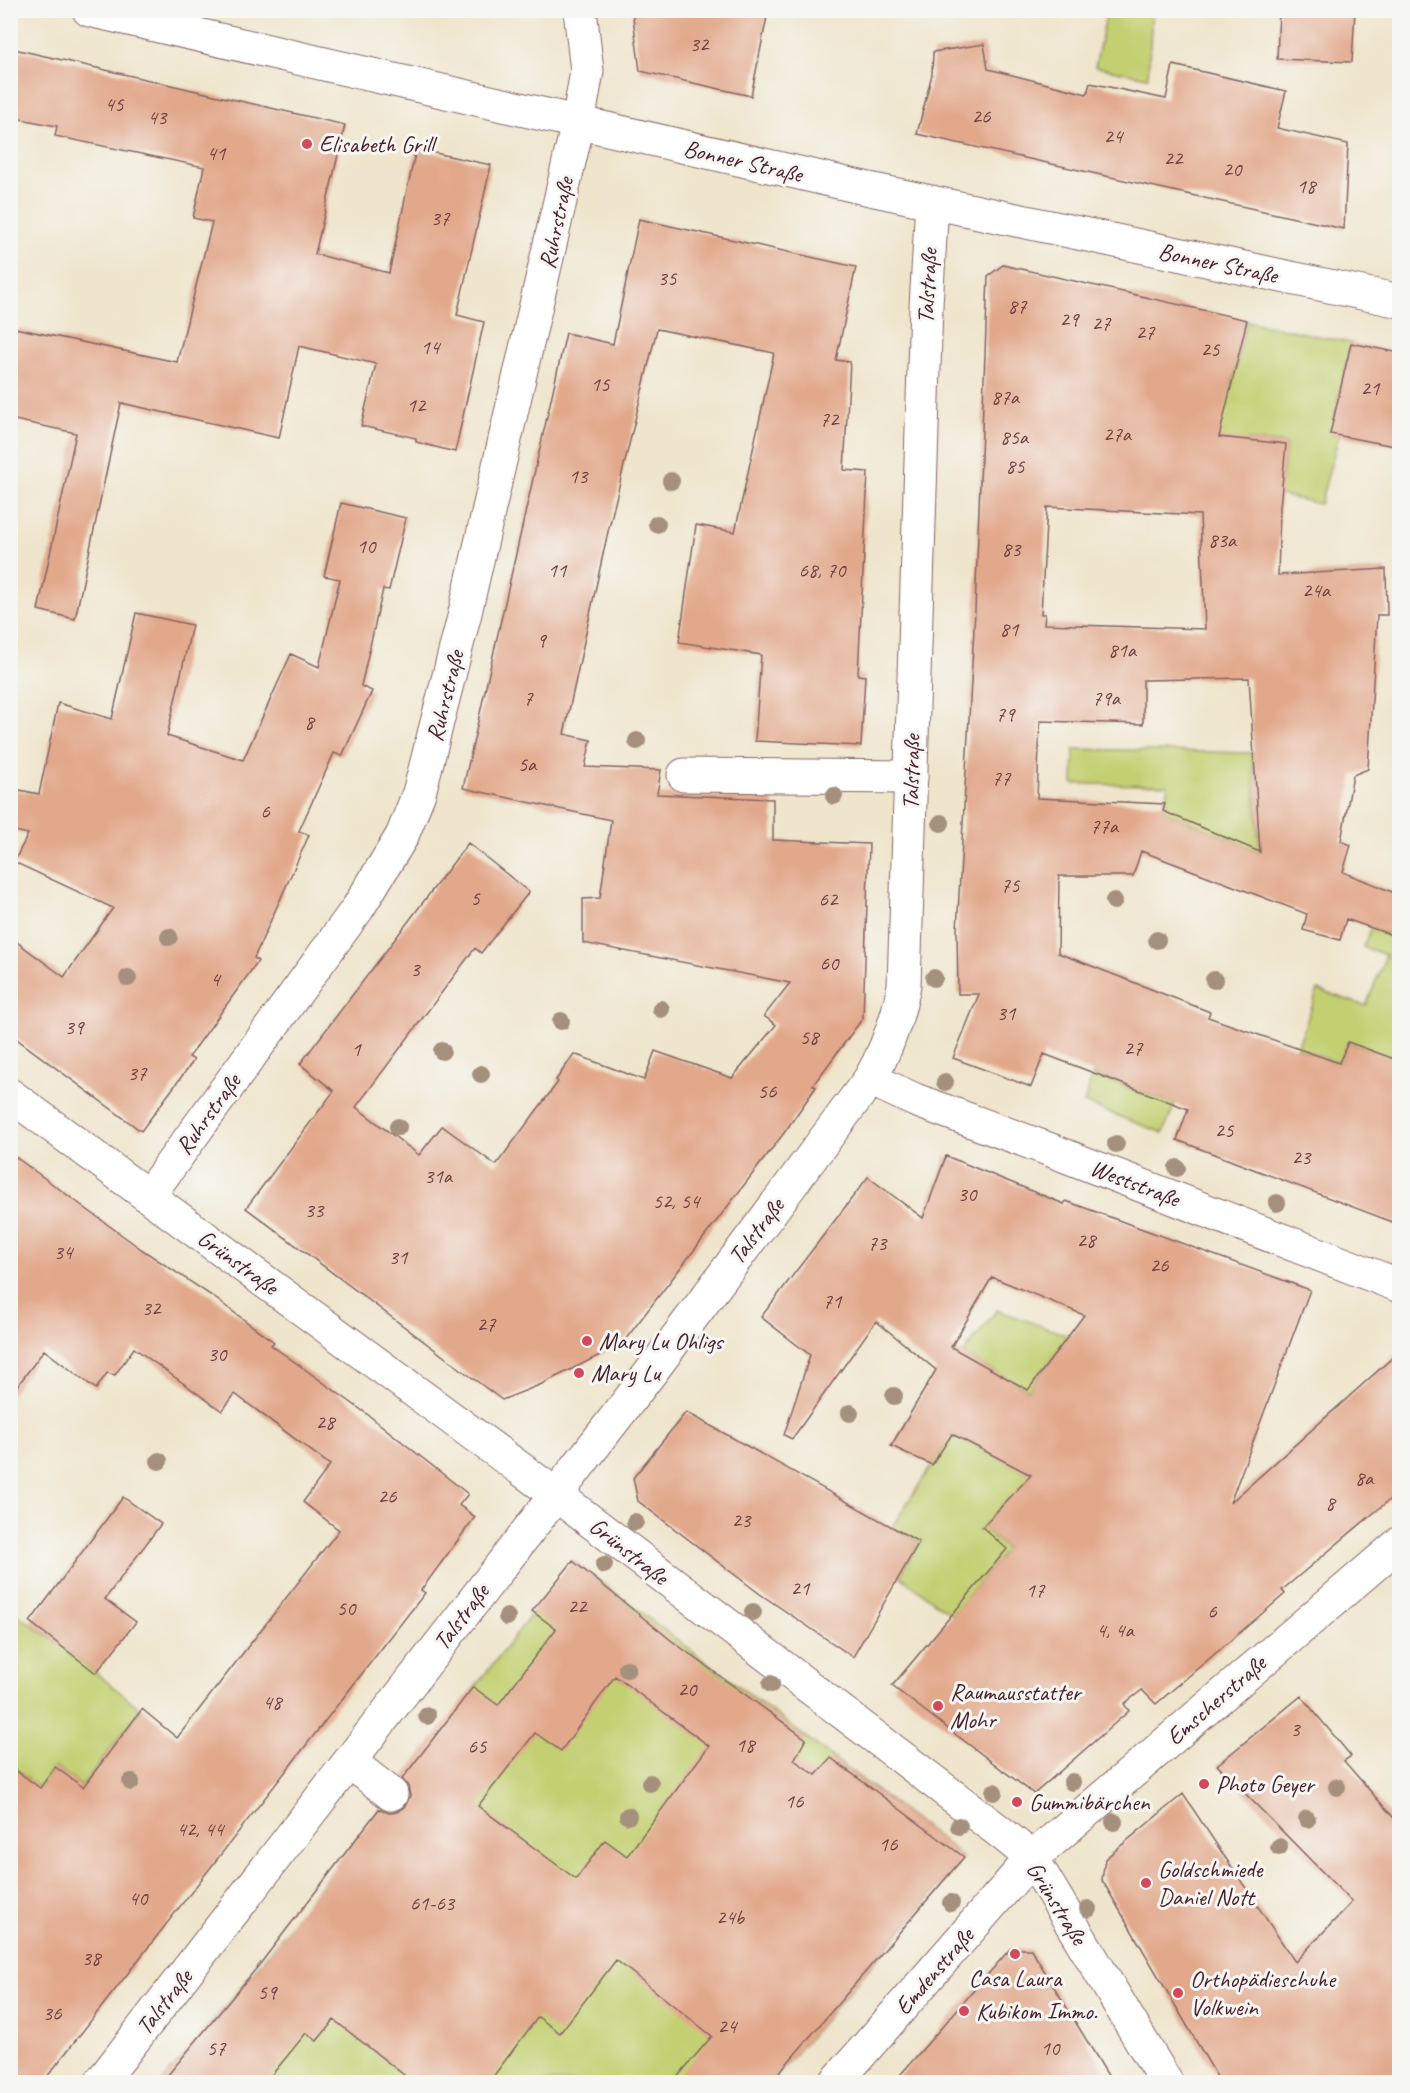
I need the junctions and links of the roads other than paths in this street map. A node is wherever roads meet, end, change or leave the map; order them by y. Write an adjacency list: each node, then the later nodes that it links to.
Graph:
1 (88, 10): 3 (street, Bonner Straße)
2 (580, 10): 3 (street, Ruhrstraße)
3 (578, 123): 4 (street, Bonner Straße); 10 (street, Ruhrstraße)
4 (932, 202): 5 (street, Bonner Straße); 7 (street, Talstraße)
5 (1400, 301)
6 (684, 775): 7 (street)
7 (911, 777): 8 (street, Talstraße)
8 (870, 1079): 11 (street, Weststraße); 12 (street, Talstraße)
9 (10, 1095): 10 (street, Grünstraße)
10 (148, 1196): 12 (street, Grünstraße)
11 (1400, 1286)
12 (555, 1494): 14 (street, Talstraße); 16 (street, Grünstraße)
13 (1400, 1543): 16 (street, Emscherstraße)
14 (350, 1762): 15 (street); 17 (street, Talstraße)
15 (391, 1794)
16 (1032, 1858): 18 (street, Emdenstraße); 19 (street, Grünstraße)
17 (101, 2082)
18 (837, 2082)
19 (1166, 2082)

